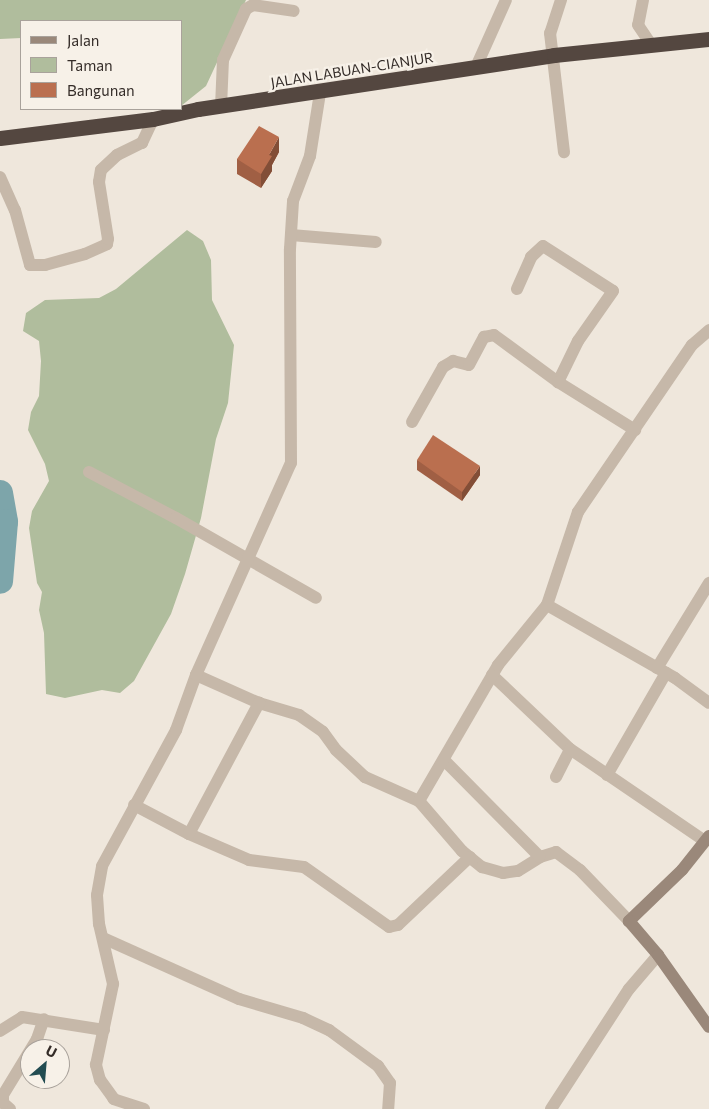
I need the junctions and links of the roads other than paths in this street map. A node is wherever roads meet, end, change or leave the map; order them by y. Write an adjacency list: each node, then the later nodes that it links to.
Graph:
1 (506, 0): 8 (street)
2 (561, 0): 7 (street)
3 (643, 0): 6 (street)
4 (294, 12): 10 (street)
5 (709, 39): 6 (highway, JALAN LABUAN-CIANJUR)
6 (650, 43): 7 (highway, JALAN LABUAN-CIANJUR)
7 (554, 55): 8 (highway, JALAN LABUAN-CIANJUR); 13 (street)
8 (476, 67): 9 (highway, JALAN LABUAN-CIANJUR)
9 (320, 92): 10 (highway, JALAN LABUAN-CIANJUR); 15 (street)
10 (221, 107): 11 (highway, JALAN LABUAN-CIANJUR)
11 (153, 119): 12 (highway, JALAN LABUAN-CIANJUR); 14 (street)
12 (0, 138)
13 (564, 152)
14 (0, 177)
15 (291, 235): 16 (street); 23 (street)
16 (376, 242)
17 (517, 289): 19 (street)
18 (709, 330): 21 (street)
19 (558, 382): 20 (street); 21 (street)
20 (412, 422)
21 (635, 430): 26 (street)
22 (89, 472): 23 (street)
23 (249, 558): 25 (street); 28 (street)
24 (709, 582): 27 (street)
25 (316, 598)
26 (547, 605): 27 (street); 29 (street)
27 (662, 671): 31 (street); 34 (street)
28 (196, 675): 30 (street); 37 (street)
29 (492, 675): 32 (street); 33 (street)
30 (259, 703): 36 (street); 38 (street)
31 (709, 703)
32 (570, 749): 34 (street); 35 (street)
33 (444, 760): 36 (street); 41 (street)
34 (607, 776): 39 (street)
35 (556, 777)
36 (419, 801): 40 (street)
37 (134, 805): 38 (street); 43 (street)
38 (189, 834): 40 (street)
39 (707, 839): 42 (street)
40 (470, 857): 41 (street)
41 (540, 857): 42 (street)
42 (629, 921): 44 (street)
43 (103, 938): 47 (street); 51 (street)
44 (658, 955): 46 (street); 52 (street)
45 (44, 1019): 47 (street); 48 (street); 49 (street)
46 (709, 1028)
47 (104, 1030): 50 (street)
48 (0, 1031)
49 (10, 1109)
50 (144, 1109)
51 (388, 1109)
52 (551, 1109)

